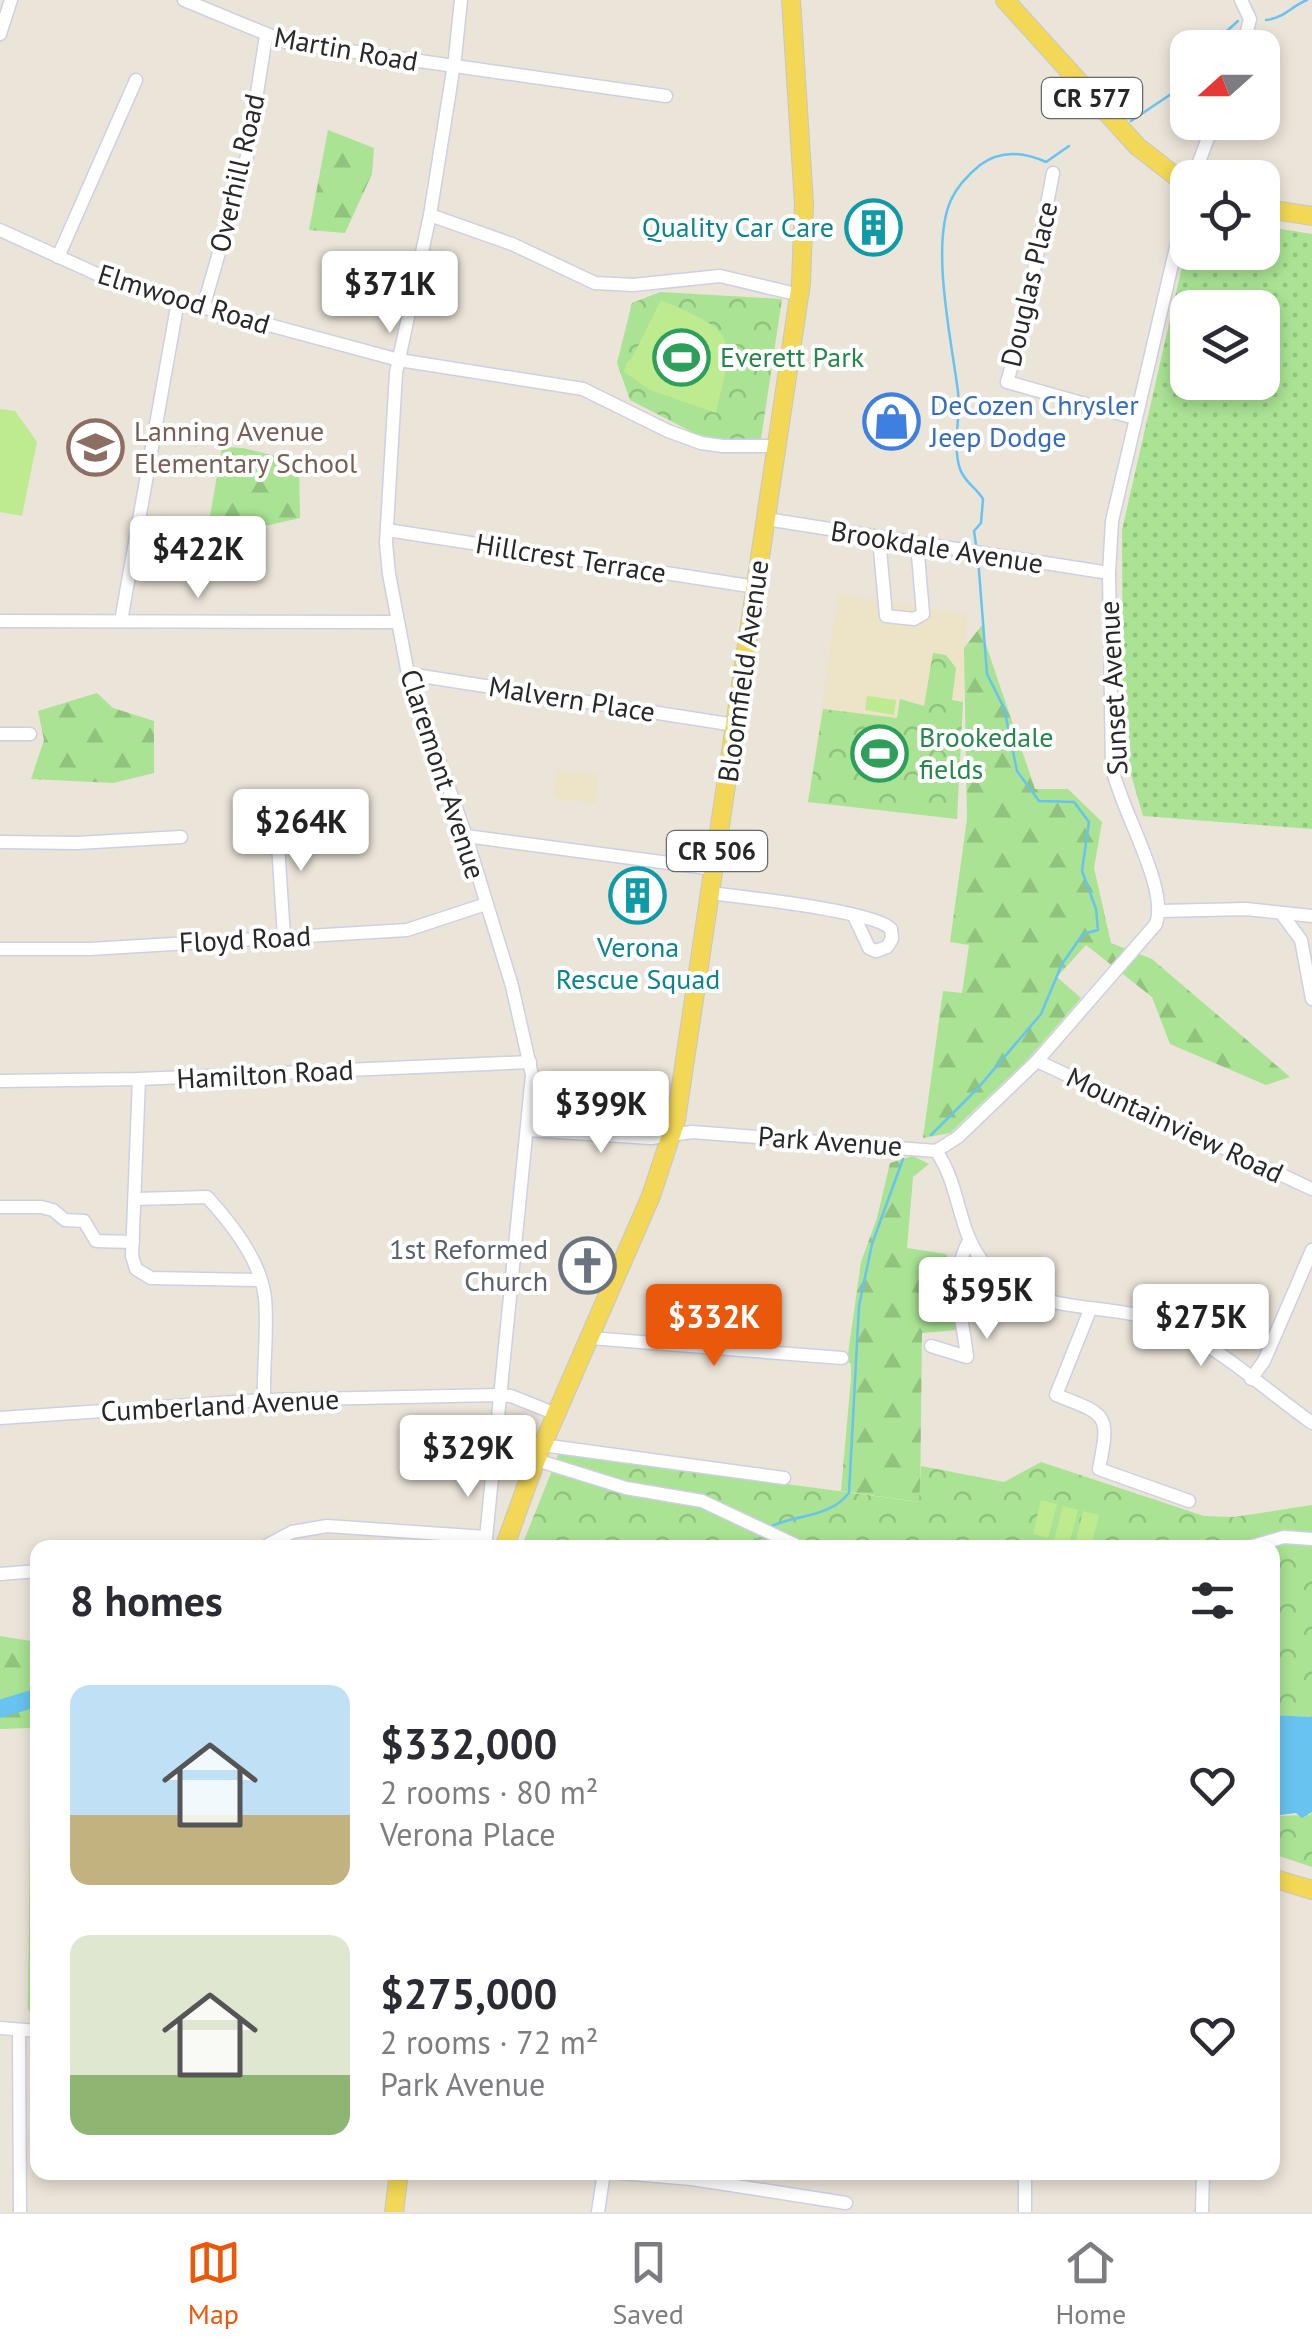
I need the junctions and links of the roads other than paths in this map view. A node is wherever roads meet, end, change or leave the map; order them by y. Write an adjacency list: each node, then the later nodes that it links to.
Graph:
1 (12, 0): 8 (street)
2 (184, 0): 9 (street, Martin Road)
3 (460, 0): 10 (street, Claremont Avenue)
4 (791, 0): 21 (main road, Bloomfield Avenue / CR 506)
5 (1006, 0): 13 (main road, CR 577)
6 (1241, 0): 7 (street)
7 (1248, 30)
8 (0, 34)
9 (266, 36): 10 (street, Martin Road); 23 (street, Overhill Road)
10 (454, 66): 12 (street, Martin Road); 16 (street, Claremont Avenue)
11 (136, 80): 19 (street)
12 (666, 96)
13 (1170, 172)
14 (1053, 173): 25 (street, Douglas Place)
15 (1280, 211): 17 (main road)
16 (430, 215): 21 (street); 24 (street, Claremont Avenue)
17 (1312, 216)
18 (0, 230): 19 (street, Elmwood Road)
19 (58, 256): 22 (street, Elmwood Road)
20 (1170, 270): 25 (street, Sunset Avenue)
21 (800, 294): 26 (main road, Bloomfield Avenue / CR 506)
22 (178, 301): 23 (street, Elmwood Road); 34 (street)
23 (202, 308): 24 (street, Elmwood Road)
24 (399, 360): 26 (street, Elmwood Road); 28 (street, Claremont Avenue)
25 (1135, 418): 31 (street, Sunset Avenue)
26 (777, 446): 27 (main road, Bloomfield Avenue / CR 506)
27 (766, 519): 29 (street, Brookdale Avenue); 32 (main road, Bloomfield Avenue / CR 506)
28 (386, 530): 32 (street, Hillcrest Terrace); 35 (street, Claremont Avenue)
29 (878, 538): 30 (street, Brookdale Avenue); 30 (street)
30 (917, 544): 31 (street, Brookdale Avenue)
31 (1109, 573): 47 (street, Sunset Avenue)
32 (756, 586): 37 (main road, Bloomfield Avenue / CR 506)
33 (0, 621): 34 (street)
34 (121, 621): 35 (street)
35 (397, 622): 36 (street, Claremont Avenue)
36 (408, 674): 37 (street, Malvern Place); 41 (street, Claremont Avenue)
37 (736, 724): 44 (main road, Bloomfield Avenue / CR 506)
38 (0, 734): 39 (street)
39 (30, 734)
40 (276, 814): 51 (street)
41 (466, 836): 44 (street); 46 (street, Claremont Avenue)
42 (182, 837): 43 (street)
43 (0, 842)
44 (714, 869): 45 (main road, Bloomfield Avenue / CR 506)
45 (710, 893): 49 (street); 59 (main road, Bloomfield Avenue / CR 506)
46 (486, 904): 51 (street, Floyd Road); 55 (street, Claremont Avenue)
47 (1165, 910): 48 (street); 54 (street)
48 (1280, 912): 50 (street); 53 (street)
49 (854, 916)
50 (1312, 916)
51 (284, 937): 52 (street, Floyd Road)
52 (0, 948)
53 (1312, 999)
54 (1037, 1060): 60 (street); 61 (street, Mountainview Road)
55 (530, 1062): 56 (street, Hamilton Road); 58 (street, Claremont Avenue)
56 (138, 1080): 57 (street, Hamilton Road); 62 (street)
57 (0, 1081)
58 (528, 1130): 59 (street, Park Avenue); 73 (street, Claremont Avenue)
59 (672, 1134): 60 (street, Park Avenue); 69 (main road, Bloomfield Avenue / CR 506)
60 (936, 1151): 64 (street, Park Avenue)
61 (1312, 1189)
62 (136, 1199): 65 (street); 67 (street)
63 (0, 1207): 65 (street)
64 (968, 1240): 68 (street, Park Avenue); 70 (street)
65 (133, 1242): 67 (street)
66 (1312, 1250): 72 (street)
67 (260, 1280): 74 (street)
68 (1090, 1310): 72 (street, Park Avenue); 80 (street)
69 (590, 1338): 71 (street); 75 (main road, Bloomfield Avenue / CR 506)
70 (931, 1346)
71 (842, 1358)
72 (1251, 1380): 77 (street, Park Avenue)
73 (498, 1395): 74 (street, Cumberland Avenue); 75 (street, Cumberland Avenue); 84 (street, Claremont Avenue)
74 (264, 1400): 76 (street, Cumberland Avenue)
75 (556, 1414): 78 (main road, Bloomfield Avenue / CR 506)
76 (0, 1418)
77 (1312, 1423)
78 (539, 1452): 79 (street); 85 (main road, Bloomfield Avenue / CR 506); 86 (street)
79 (784, 1478)
80 (1189, 1501)
81 (1312, 1538): 87 (street)
82 (277, 1540): 83 (street)
83 (466, 1540)
84 (486, 1540)
85 (507, 1540)
86 (785, 1540)
87 (1271, 1540)
88 (30, 1572): 89 (street)
89 (0, 1574)
90 (1280, 1880): 91 (main road)
91 (1312, 1890)
92 (0, 2028): 93 (street)
93 (19, 2030): 94 (street); 101 (street)
94 (30, 2030)
95 (398, 2180): 102 (main road)
96 (605, 2180): 103 (street)
97 (698, 2180): 100 (street)
98 (1025, 2180): 104 (street)
99 (1203, 2180): 105 (street)
100 (846, 2203)
101 (20, 2212)
102 (394, 2212)
103 (598, 2212)
104 (1025, 2212)
105 (1202, 2212)

